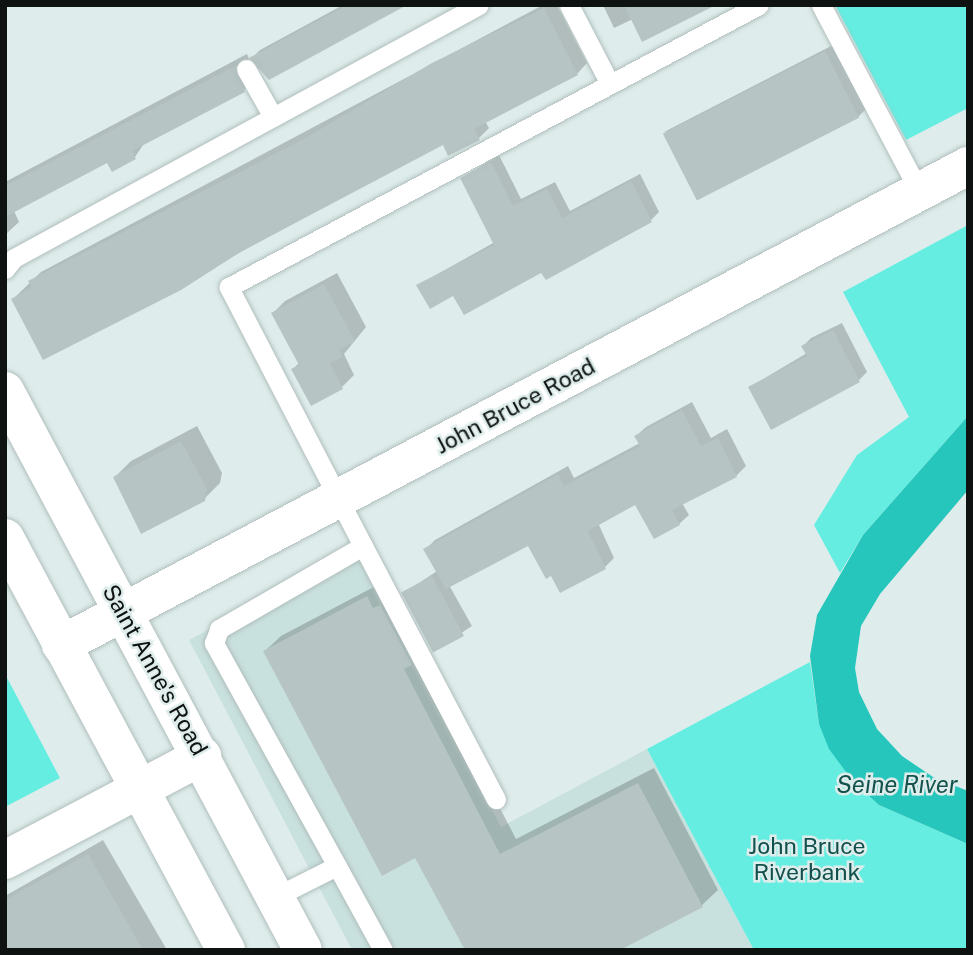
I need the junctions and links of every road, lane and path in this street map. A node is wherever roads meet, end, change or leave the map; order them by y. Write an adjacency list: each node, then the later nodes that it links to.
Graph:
1 (479, 5): 7 (lane)
2 (569, 5): 6 (lane)
3 (759, 5): 6 (lane)
4 (821, 5): 9 (lane)
5 (246, 69): 7 (lane)
6 (610, 84): 12 (lane)
7 (273, 117): 10 (lane)
8 (968, 166): 9 (street, John Bruce Road)
9 (919, 191): 12 (street, John Bruce Road)
10 (5, 269)
11 (5, 391): 15 (street, Saint Anne's Road)
12 (341, 499): 14 (lane); 15 (street, John Bruce Road)
13 (5, 538): 16 (street)
14 (363, 546): 19 (lane); 21 (lane)
15 (123, 614): 16 (street, John Bruce Road); 17 (street, Saint Anne's Road)
16 (61, 645): 18 (street)
17 (202, 756): 18 (street); 22 (street, Saint Anne's Road)
18 (142, 788): 20 (street); 23 (street)
19 (496, 799)
20 (5, 860)
21 (337, 866): 22 (lane); 25 (lane)
22 (275, 897): 24 (street, Saint Anne's Road)
23 (226, 950)
24 (303, 950)
25 (383, 950)

